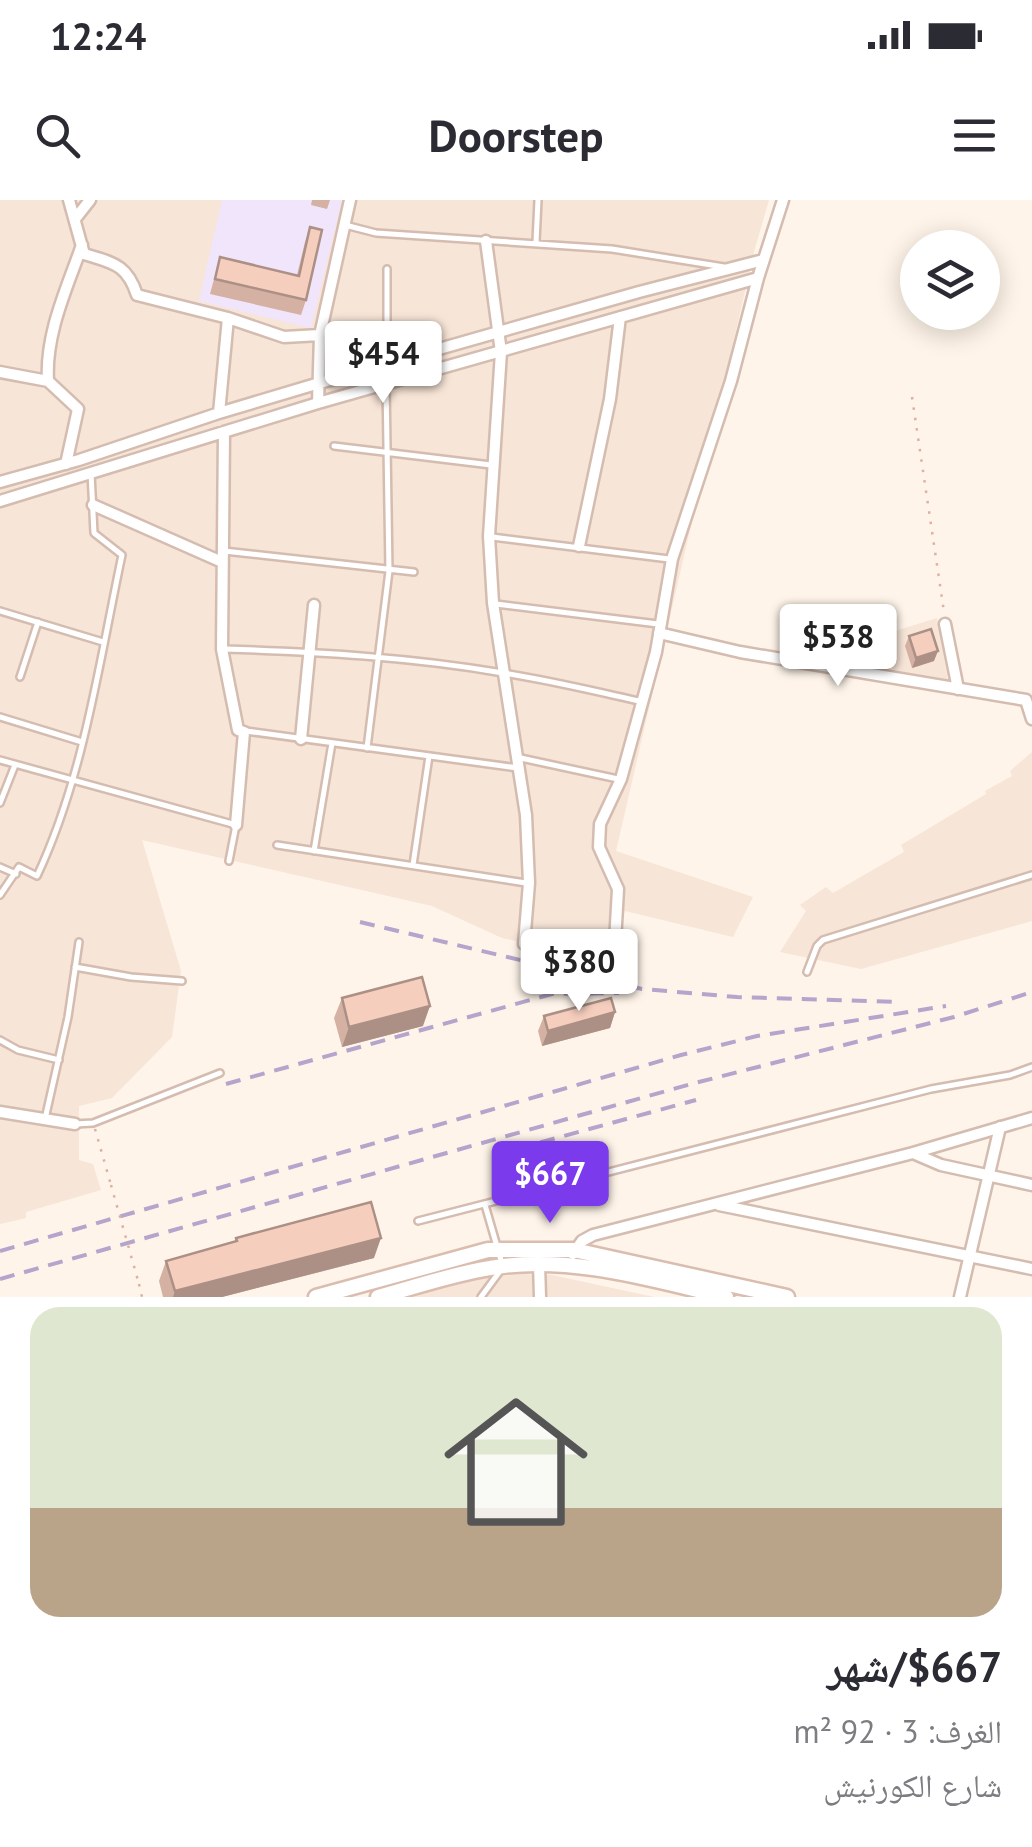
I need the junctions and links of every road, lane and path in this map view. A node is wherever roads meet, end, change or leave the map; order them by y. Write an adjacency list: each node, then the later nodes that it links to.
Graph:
1 (70, 200): 6 (street)
2 (90, 200): 6 (street)
3 (350, 200): 7 (street)
4 (538, 200): 9 (lane)
5 (783, 200): 11 (street)
6 (75, 220): 10 (street)
7 (345, 225): 8 (lane); 18 (street)
8 (486, 240): 9 (lane); 17 (street)
9 (536, 242): 12 (lane)
10 (82, 245): 15 (street); 22 (street)
11 (763, 260): 12 (street); 14 (street)
12 (729, 268): 17 (street)
13 (387, 269): 20 (lane)
14 (758, 278): 16 (street); 40 (street)
15 (228, 318): 18 (street); 27 (street)
16 (620, 318): 19 (street); 38 (street)
17 (499, 334): 19 (street); 20 (street)
18 (320, 335): 23 (street)
19 (501, 352): 24 (street); 32 (street)
20 (387, 364): 23 (street)
21 (0, 372): 22 (street)
22 (48, 380): 31 (street)
23 (316, 384): 26 (street); 27 (street)
24 (386, 384): 26 (street); 30 (lane)
25 (912, 397): 47 (path)
26 (318, 403): 28 (street)
27 (219, 413): 31 (street)
28 (224, 432): 33 (street); 39 (street)
29 (334, 446): 30 (lane)
30 (385, 452): 32 (lane); 41 (lane)
31 (66, 464): 34 (street)
32 (494, 466): 37 (street)
33 (91, 473): 35 (street); 36 (lane)
34 (0, 482)
35 (0, 501)
36 (92, 505): 39 (street); 49 (lane)
37 (489, 536): 38 (lane); 43 (street)
38 (579, 546): 40 (lane)
39 (222, 556): 41 (lane); 50 (street)
40 (672, 560): 48 (street)
41 (389, 571): 42 (lane); 52 (lane)
42 (414, 572)
43 (492, 603): 48 (lane); 53 (street)
44 (314, 605): 51 (street)
45 (0, 611): 46 (lane)
46 (38, 622): 49 (lane); 54 (lane)
47 (945, 624): 55 (street)
48 (660, 629): 55 (street); 56 (street)
49 (104, 642): 61 (lane)
50 (222, 649): 51 (lane); 59 (street)
51 (309, 651): 52 (lane); 60 (street)
52 (380, 658): 53 (lane); 63 (lane)
53 (503, 672): 56 (lane); 66 (street)
54 (20, 677)
55 (958, 690): 58 (street)
56 (641, 701): 68 (street)
57 (0, 718): 61 (lane)
58 (1032, 719)
59 (238, 730): 60 (lane); 71 (street)
60 (301, 739): 62 (lane)
61 (82, 742): 69 (lane)
62 (332, 743): 63 (lane); 73 (lane)
63 (366, 748): 64 (lane)
64 (429, 756): 66 (lane); 75 (lane)
65 (0, 760): 67 (lane)
66 (518, 763): 68 (lane); 79 (street)
67 (15, 766): 69 (lane); 70 (lane)
68 (621, 779): 82 (street)
69 (74, 780): 71 (lane); 77 (lane)
70 (0, 804)
71 (236, 825): 74 (lane)
72 (277, 845): 73 (lane)
73 (314, 852): 75 (lane)
74 (230, 861)
75 (413, 865): 79 (lane)
76 (0, 867): 77 (lane)
77 (16, 874): 80 (lane)
78 (1032, 875): 85 (lane)
79 (529, 884): 83 (street)
80 (0, 895)
81 (78, 942): 84 (lane)
82 (615, 942)
83 (524, 944)
84 (76, 967): 86 (lane); 88 (lane)
85 (807, 972)
86 (182, 980)
87 (0, 1040): 88 (lane)
88 (58, 1060): 93 (lane)
89 (1032, 1067): 100 (lane)
90 (220, 1073): 94 (lane)
91 (0, 1112): 93 (street)
92 (1032, 1118): 96 (street)
93 (45, 1119): 95 (street)
94 (93, 1123): 95 (lane); 110 (path, bridge)
95 (75, 1124)
96 (1000, 1127): 97 (street); 98 (street)
97 (913, 1153): 98 (street); 101 (street)
98 (988, 1175): 99 (street); 104 (street)
99 (1032, 1184)
100 (484, 1204): 102 (lane); 103 (lane)
101 (715, 1204): 104 (street); 105 (street)
102 (418, 1221)
103 (498, 1250): 105 (street); 107 (lane); 111 (street)
104 (969, 1256): 108 (street); 117 (street)
105 (572, 1258): 106 (street); 109 (street); 116 (street)
106 (539, 1264): 107 (street); 114 (street)
107 (503, 1266): 112 (street); 113 (lane)
108 (1032, 1269)
109 (689, 1293): 115 (street)
110 (142, 1297)
111 (316, 1297)
112 (378, 1297)
113 (481, 1297)
114 (540, 1297)
115 (726, 1297)
116 (786, 1297)
117 (960, 1297)

